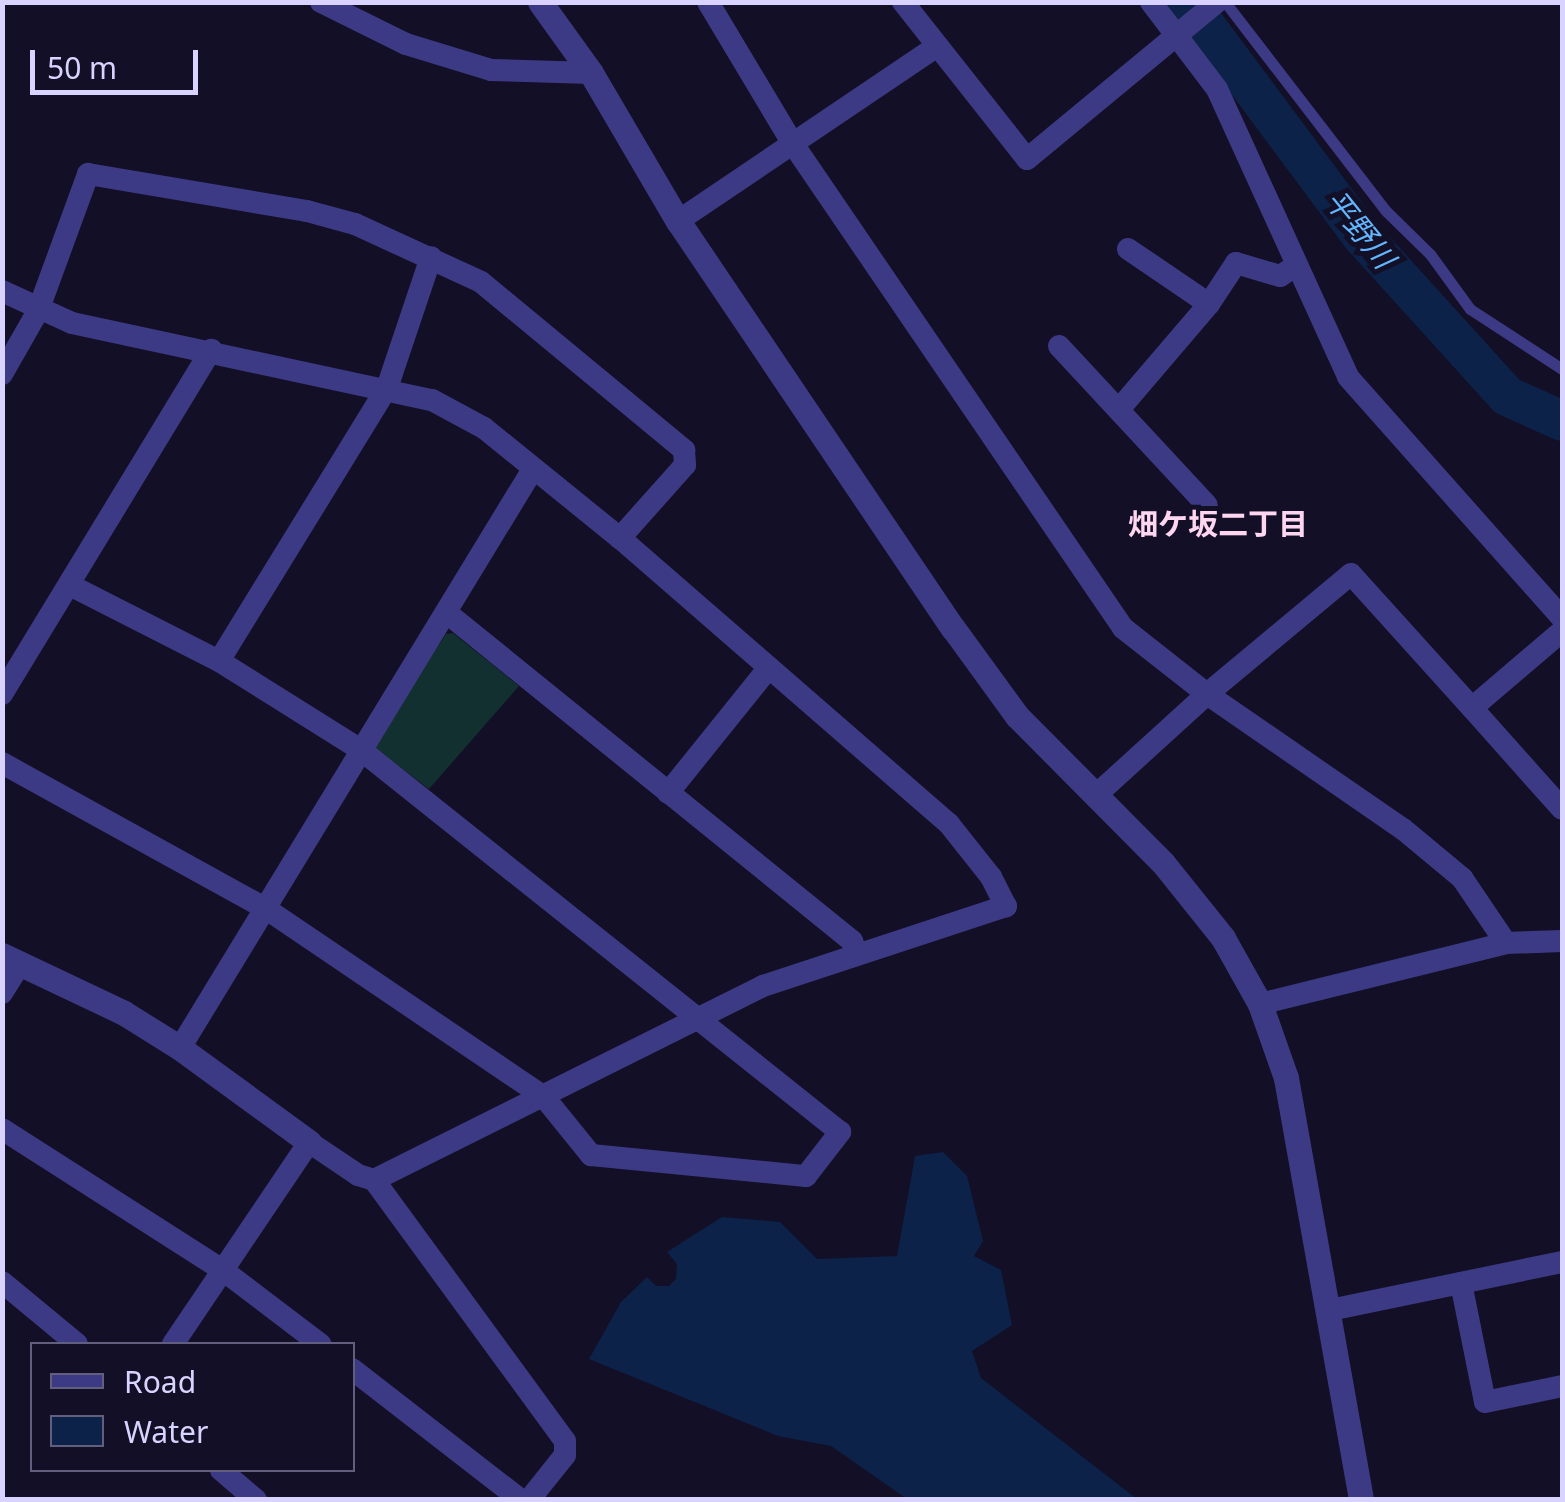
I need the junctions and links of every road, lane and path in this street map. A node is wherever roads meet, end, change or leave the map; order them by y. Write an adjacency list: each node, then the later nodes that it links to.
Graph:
1 (321, 2): 10 (street)
2 (540, 2): 10 (street)
3 (708, 2): 11 (street)
4 (903, 2): 9 (street)
5 (1152, 2): 8 (street)
6 (1216, 2): 8 (street)
7 (1225, 2): 21 (lane)
8 (1179, 34): 9 (street); 15 (street)
9 (937, 46): 11 (street)
10 (590, 73): 12 (street)
11 (793, 144): 12 (street); 35 (street)
12 (678, 221): 40 (street)
13 (1128, 249): 17 (street)
14 (431, 257): 18 (street); 23 (street); 27 (street)
15 (1297, 266): 17 (street); 30 (street)
16 (2, 291): 18 (street)
17 (1209, 304): 24 (street)
18 (38, 311): 20 (street); 22 (street)
19 (1059, 346): 24 (street)
20 (211, 350): 23 (street); 28 (street)
21 (1562, 369)
22 (2, 374)
23 (386, 388): 25 (street); 32 (street)
24 (1120, 408): 26 (street)
25 (533, 469): 27 (street); 29 (street)
26 (1207, 505)
27 (620, 538): 33 (street)
28 (70, 585): 32 (street); 34 (street)
29 (447, 613): 37 (street); 39 (street)
30 (1562, 618)
31 (1562, 630): 36 (street)
32 (220, 661): 37 (street)
33 (768, 670): 39 (street); 45 (street)
34 (2, 694)
35 (1207, 694): 36 (street); 40 (street); 44 (street)
36 (1472, 708): 41 (street)
37 (361, 750): 42 (street); 49 (street)
38 (2, 763): 42 (street)
39 (668, 793): 45 (street)
40 (1095, 796): 48 (street)
41 (1562, 809)
42 (264, 908): 50 (street); 51 (street)
43 (1562, 941): 44 (street)
44 (1506, 943): 48 (street)
45 (857, 954): 49 (street)
46 (12, 959): 47 (street); 50 (street)
47 (2, 993)
48 (1260, 1004): 59 (street)
49 (700, 1018): 51 (street); 51 (street)
50 (180, 1048): 53 (street)
51 (544, 1097): 54 (street)
52 (2, 1129): 56 (street)
53 (309, 1142): 54 (street); 56 (street)
54 (374, 1180): 67 (street)
55 (1562, 1262): 58 (street)
56 (224, 1271): 61 (street); 62 (street)
57 (2, 1282): 60 (street)
58 (1461, 1283): 59 (street); 64 (street)
59 (1330, 1310): 68 (street)
60 (74, 1342)
61 (174, 1342)
62 (317, 1342)
63 (355, 1372): 67 (street)
64 (1562, 1386)
65 (223, 1472): 66 (street)
66 (256, 1500)
67 (525, 1500)
68 (1361, 1500)

